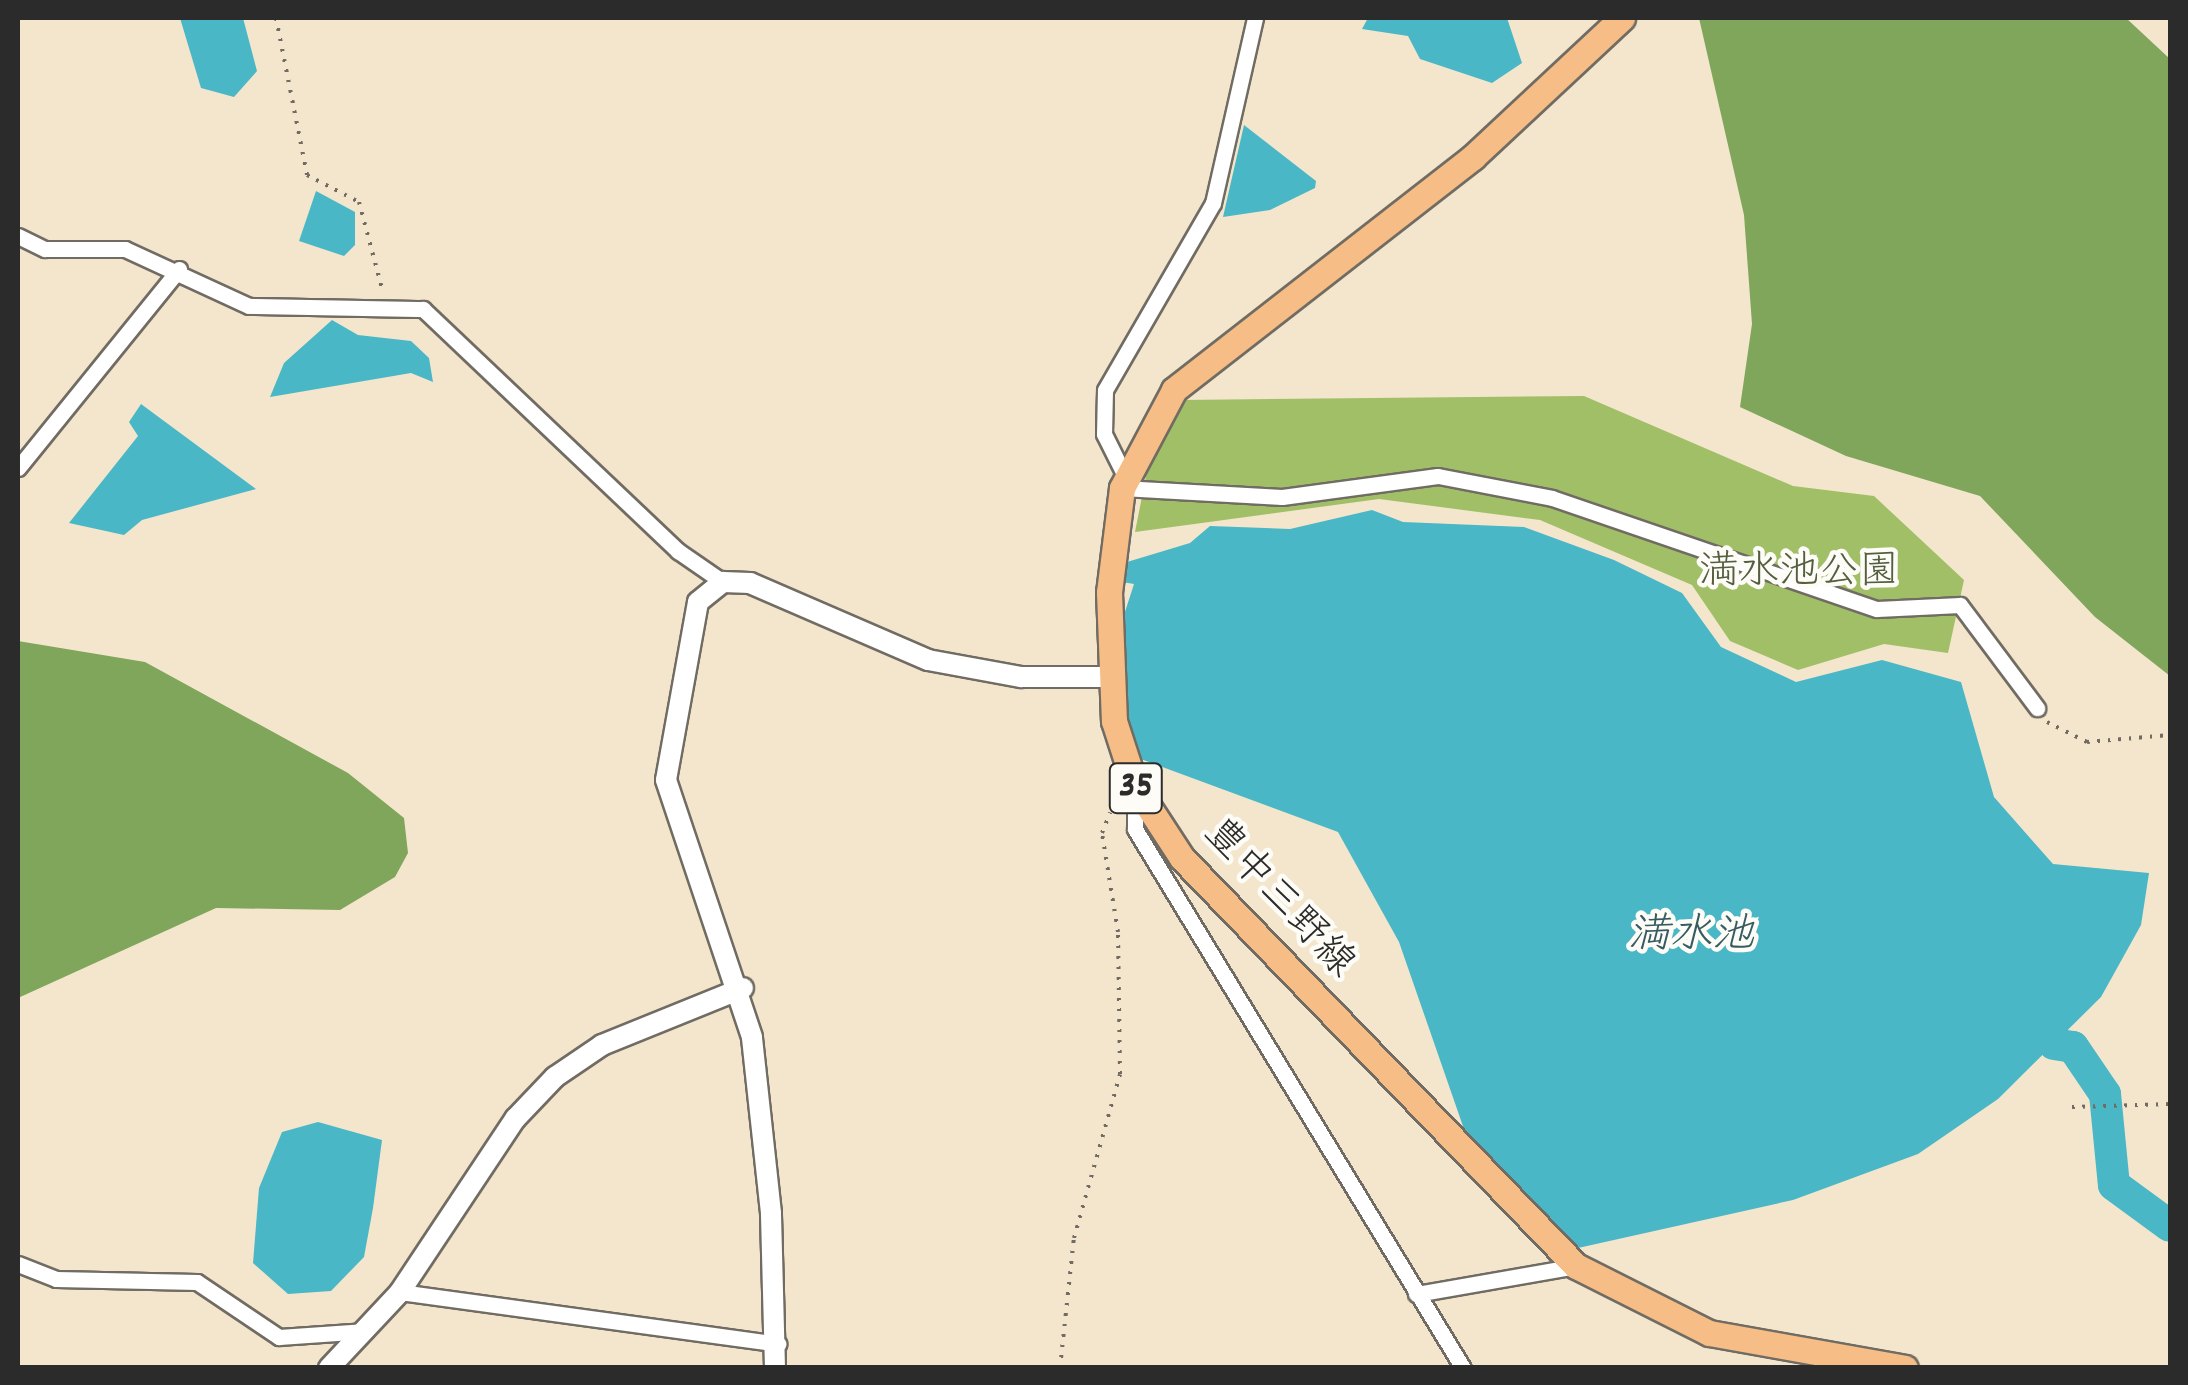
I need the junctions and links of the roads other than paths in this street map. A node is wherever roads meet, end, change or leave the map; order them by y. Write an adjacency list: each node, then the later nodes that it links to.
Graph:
1 (1255, 18): 6 (street)
2 (1622, 18): 6 (main road, 豊中三野線 / 35)
3 (18, 236): 4 (street)
4 (178, 270): 5 (street); 7 (street)
5 (18, 468)
6 (1124, 482): 8 (main road, 豊中三野線 / 35); 9 (street)
7 (723, 582): 8 (street); 11 (street)
8 (1108, 676): 10 (main road, 豊中三野線 / 35)
9 (2037, 708)
10 (1135, 786): 13 (main road, 豊中三野線 / 35); 15 (street)
11 (743, 988): 14 (street); 17 (street)
12 (18, 1264): 16 (street)
13 (1576, 1266): 15 (street); 21 (main road, 豊中三野線 / 35)
14 (400, 1292): 16 (street); 17 (street)
15 (1416, 1294): 20 (street)
16 (366, 1331): 18 (street)
17 (778, 1344): 19 (street)
18 (329, 1368)
19 (774, 1368)
20 (1463, 1368)
21 (1905, 1368)

